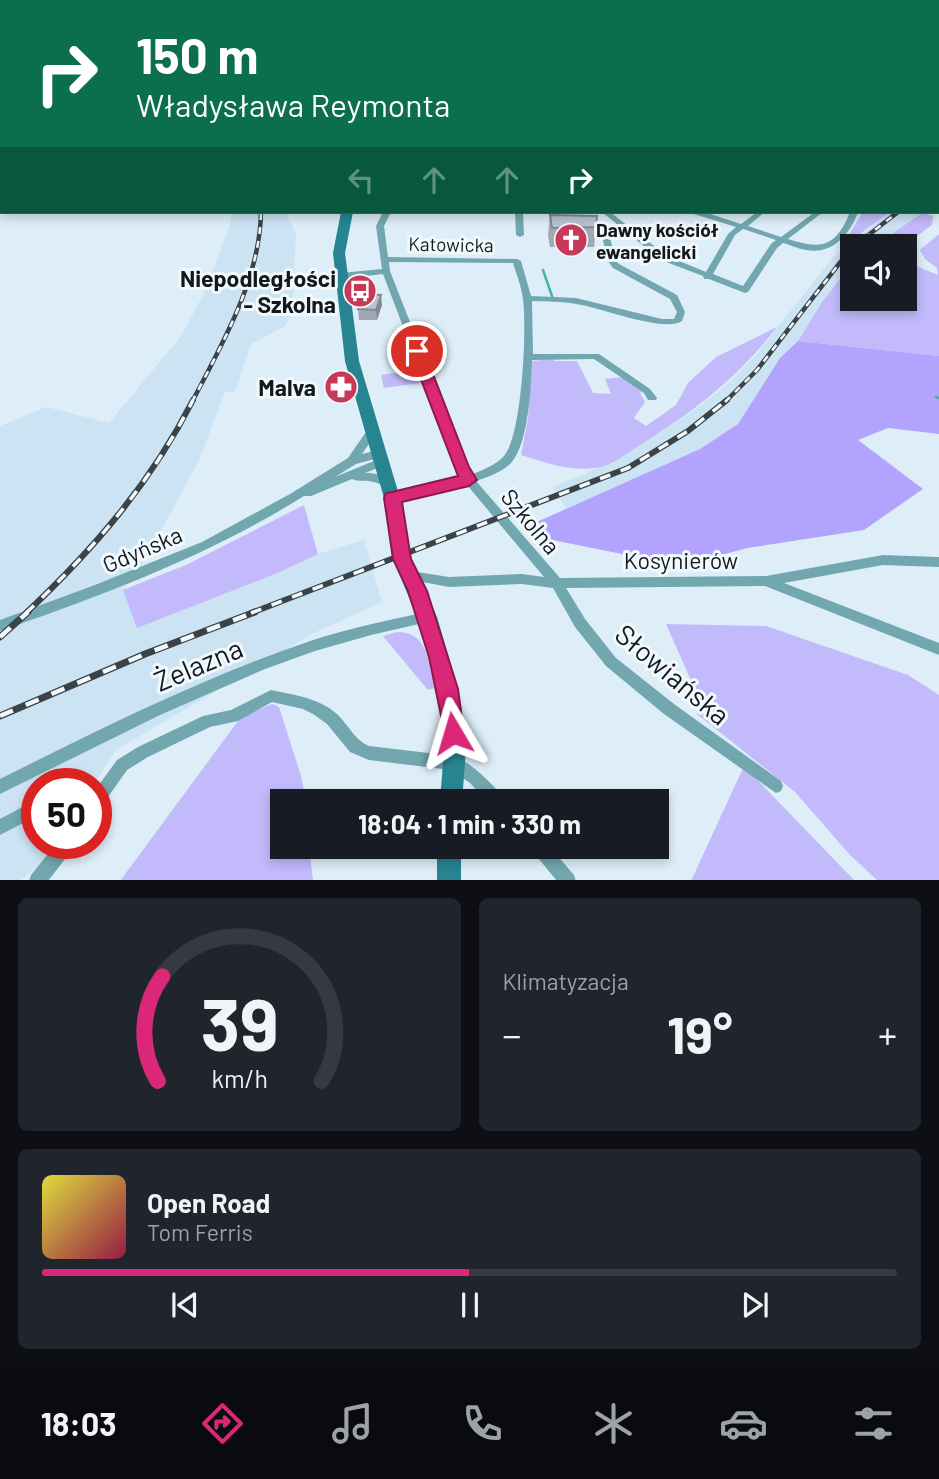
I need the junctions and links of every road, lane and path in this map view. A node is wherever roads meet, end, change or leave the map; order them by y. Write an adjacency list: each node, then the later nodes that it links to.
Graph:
1 (346, 214): 17 (main road)
2 (386, 214): 15 (street, Szkolna)
3 (519, 214): 13 (street)
4 (608, 214): 18 (street)
5 (703, 214): 11 (street)
6 (745, 214): 10 (street)
7 (758, 214): 10 (street)
8 (816, 214): 14 (street)
9 (853, 214): 14 (street)
10 (752, 218): 11 (street)
11 (741, 226): 14 (street); 18 (street)
12 (605, 229): 19 (street)
13 (520, 235)
14 (780, 240): 18 (street)
15 (384, 259): 16 (street, Szkolna); 19 (street, Katowicka)
16 (386, 271): 17 (street); 26 (street, Szkolna)
17 (341, 276): 22 (main road)
18 (707, 277)
19 (528, 298): 20 (street)
20 (529, 357): 21 (street); 26 (street)
21 (652, 398)
22 (372, 432): 23 (main road); 24 (street, Gdyńska)
23 (379, 458): 24 (street, Gdyńska); 25 (street, Gdyńska); 27 (main road)
24 (352, 461): 28 (street, Gdyńska)
25 (349, 477): 27 (street, Gdyńska); 28 (street, Gdyńska)
26 (469, 480): 27 (street); 32 (street, Szkolna)
27 (390, 491): 30 (main road)
28 (294, 497): 34 (street, Gdyńska)
29 (939, 562): 31 (street)
30 (411, 576): 32 (street, Kosynierów); 33 (main road)
31 (766, 581): 32 (street, Kosynierów); 35 (street, Kosynierów)
32 (557, 583): 38 (street, Słowiańska)
33 (427, 617): 36 (main road); 39 (street, Żelazna)
34 (0, 626)
35 (939, 649)
36 (453, 763): 37 (street); 40 (main road); 41 (street)
37 (112, 779)
38 (776, 786)
39 (0, 787)
40 (452, 789)
41 (486, 789)
42 (21, 816): 43 (street)
43 (0, 827)
44 (54, 859): 47 (street)
45 (449, 859): 48 (main road)
46 (550, 859): 49 (street)
47 (37, 880)
48 (449, 880)
49 (568, 880)

